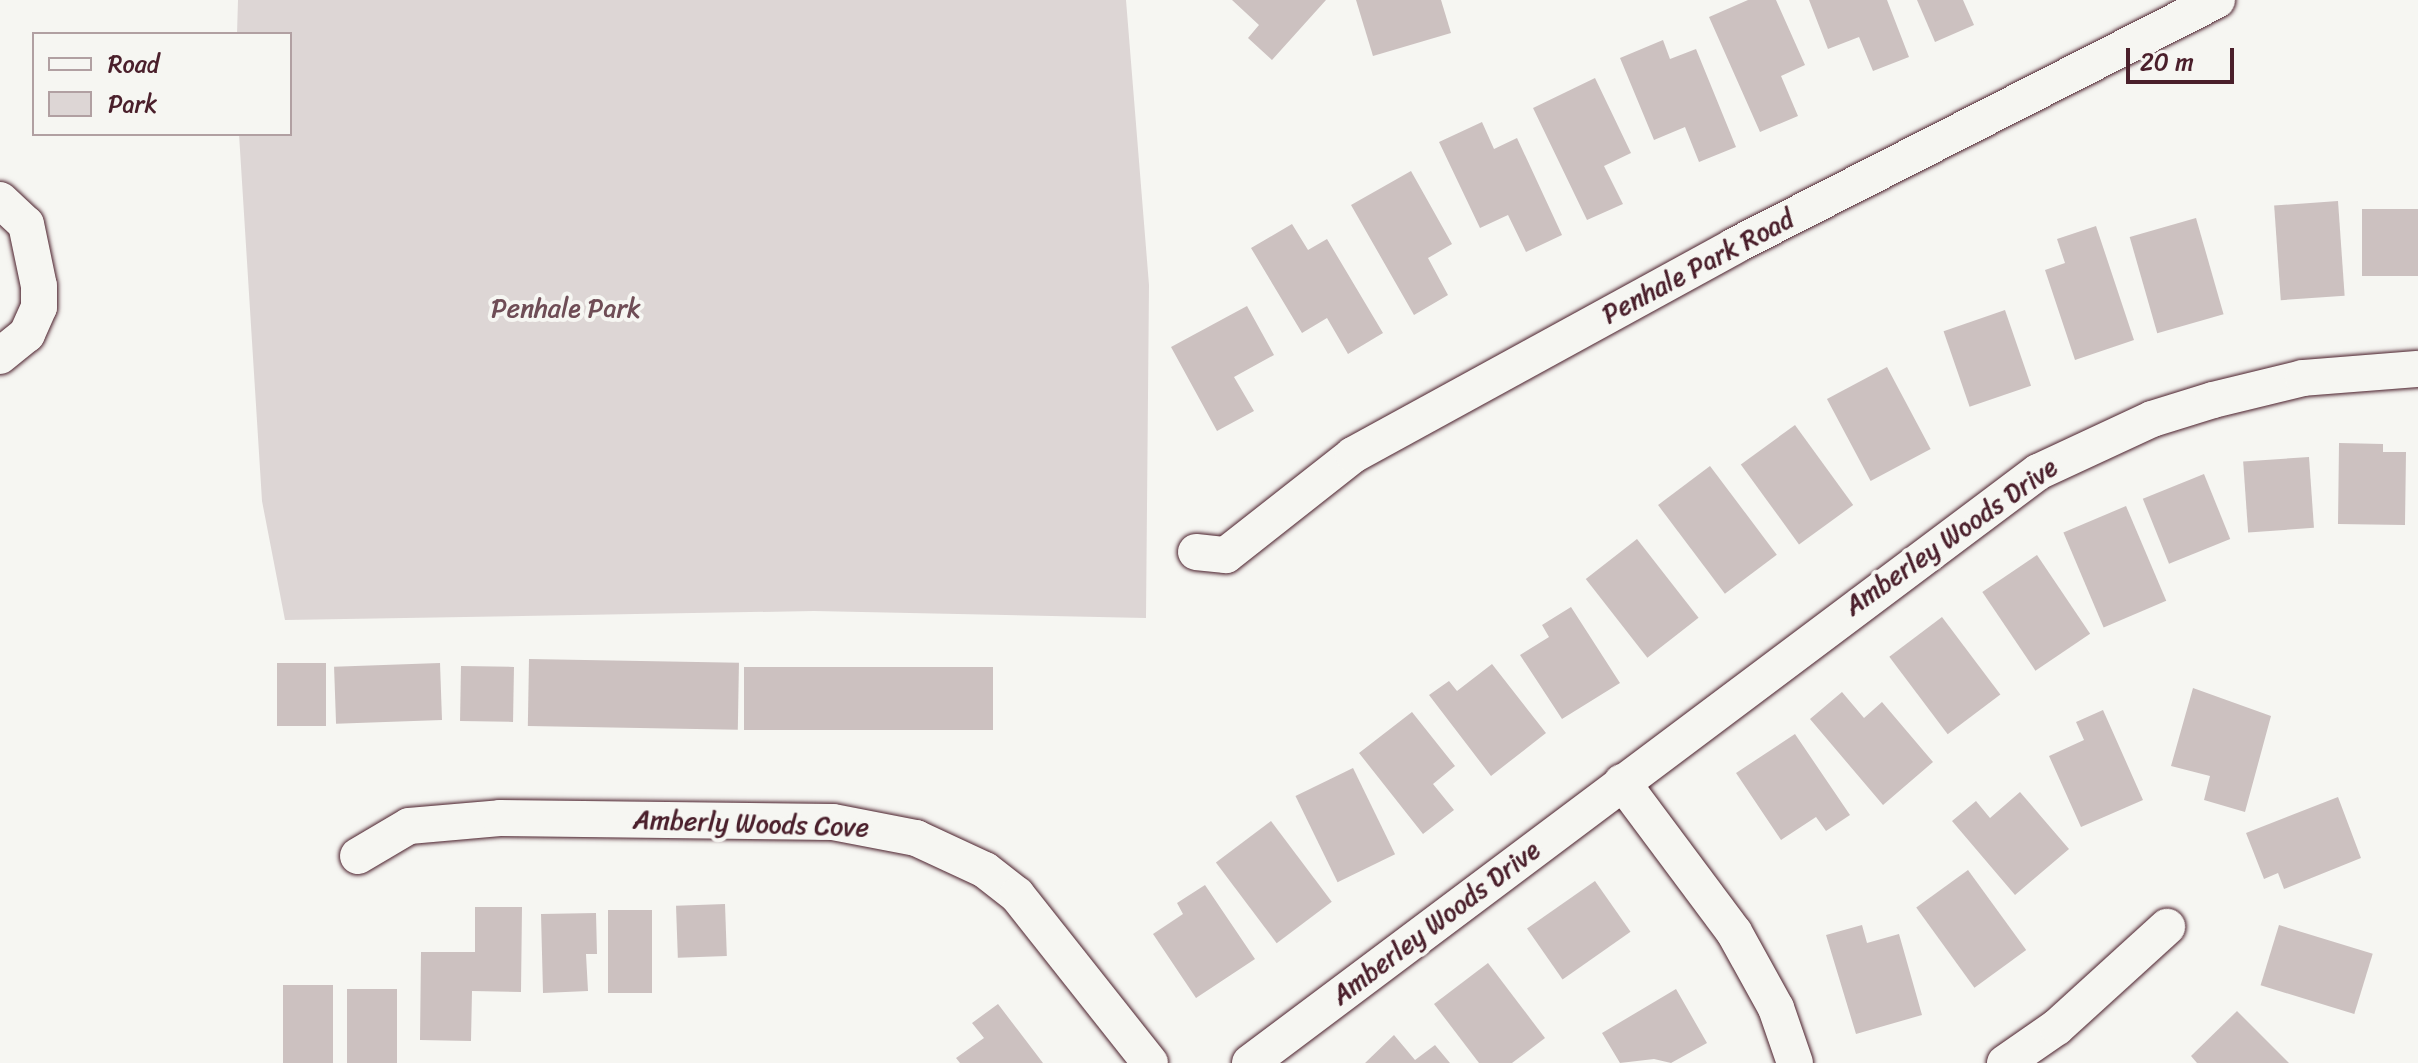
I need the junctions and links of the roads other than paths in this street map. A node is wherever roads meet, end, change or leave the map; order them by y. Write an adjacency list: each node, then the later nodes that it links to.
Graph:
1 (2217, 0): 5 (street, Penhale Park Road)
2 (0, 200): 3 (street)
3 (0, 356)
4 (2418, 369): 6 (street, Amberley Woods Drive)
5 (1196, 552)
6 (1622, 782): 10 (street, Amberley Woods Drive); 11 (street)
7 (358, 856): 9 (street, Amberly Woods Cove)
8 (2167, 927): 12 (street)
9 (1150, 1063)
10 (1250, 1063)
11 (1795, 1063)
12 (2005, 1063)

